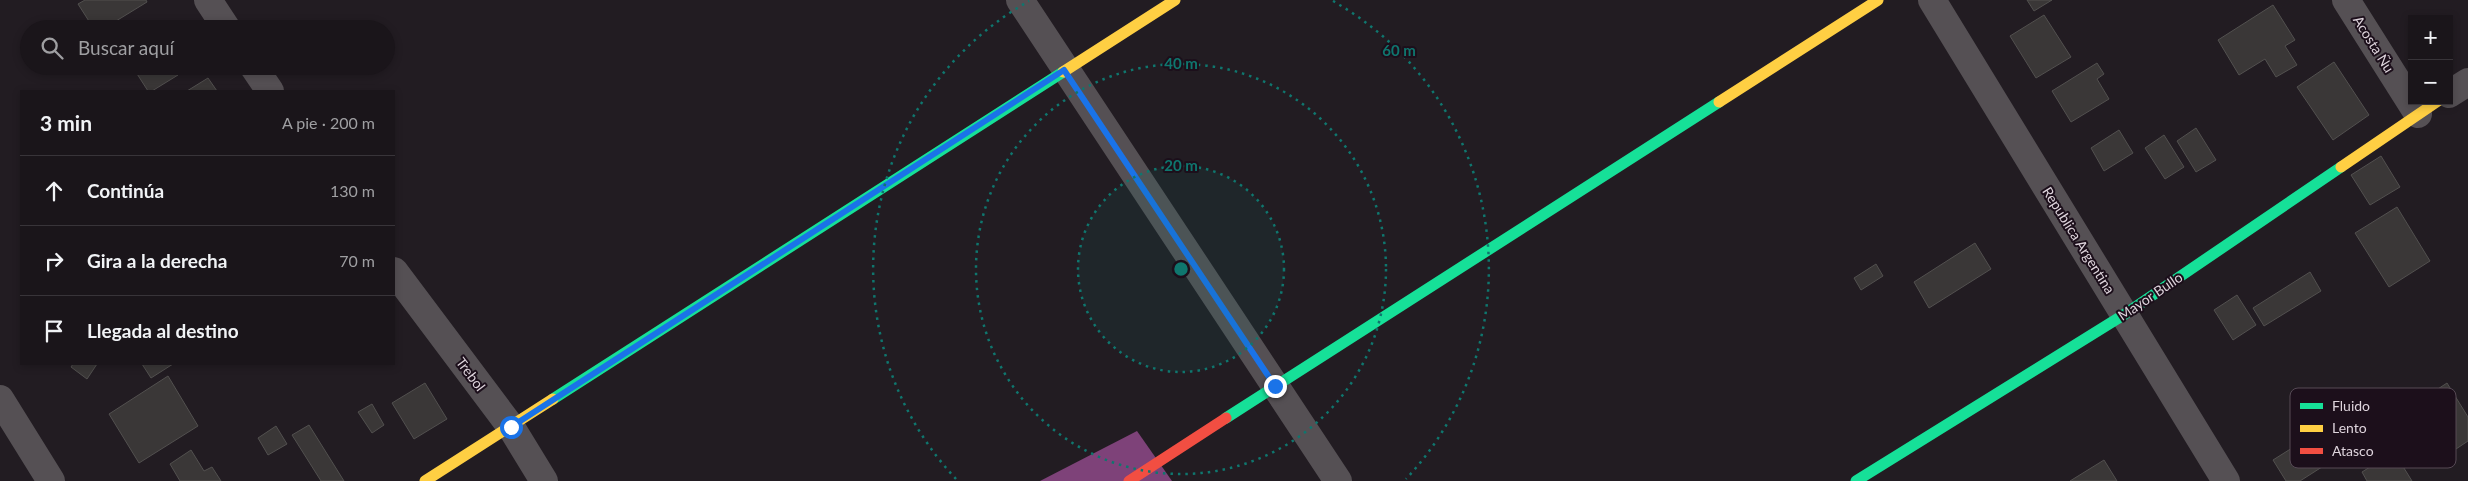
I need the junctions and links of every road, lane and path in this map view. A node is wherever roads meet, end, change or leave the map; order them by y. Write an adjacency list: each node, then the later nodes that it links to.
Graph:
1 (208, 0): 7 (street)
2 (1020, 0): 8 (street)
3 (1175, 0): 8 (street)
4 (1878, 0): 16 (street)
5 (1932, 0): 15 (street, Republica Argentina)
6 (2346, 0): 13 (street, Acosta Ñu)
7 (221, 20)
8 (1064, 70): 16 (street); 18 (street)
9 (259, 75): 11 (street)
10 (2468, 82): 12 (street)
11 (269, 90)
12 (2453, 91)
13 (2428, 108): 15 (street, Mayor Bullo)
14 (395, 272): 18 (street, Trebol)
15 (2125, 314): 24 (street, Mayor Bullo); 25 (street, Republica Argentina)
16 (1275, 386): 22 (street); 23 (street)
17 (0, 399): 19 (street)
18 (511, 427): 20 (street); 21 (street, Trebol)
19 (51, 481)
20 (425, 481)
21 (544, 481)
22 (1129, 481)
23 (1338, 481)
24 (1856, 481)
25 (2226, 481)

